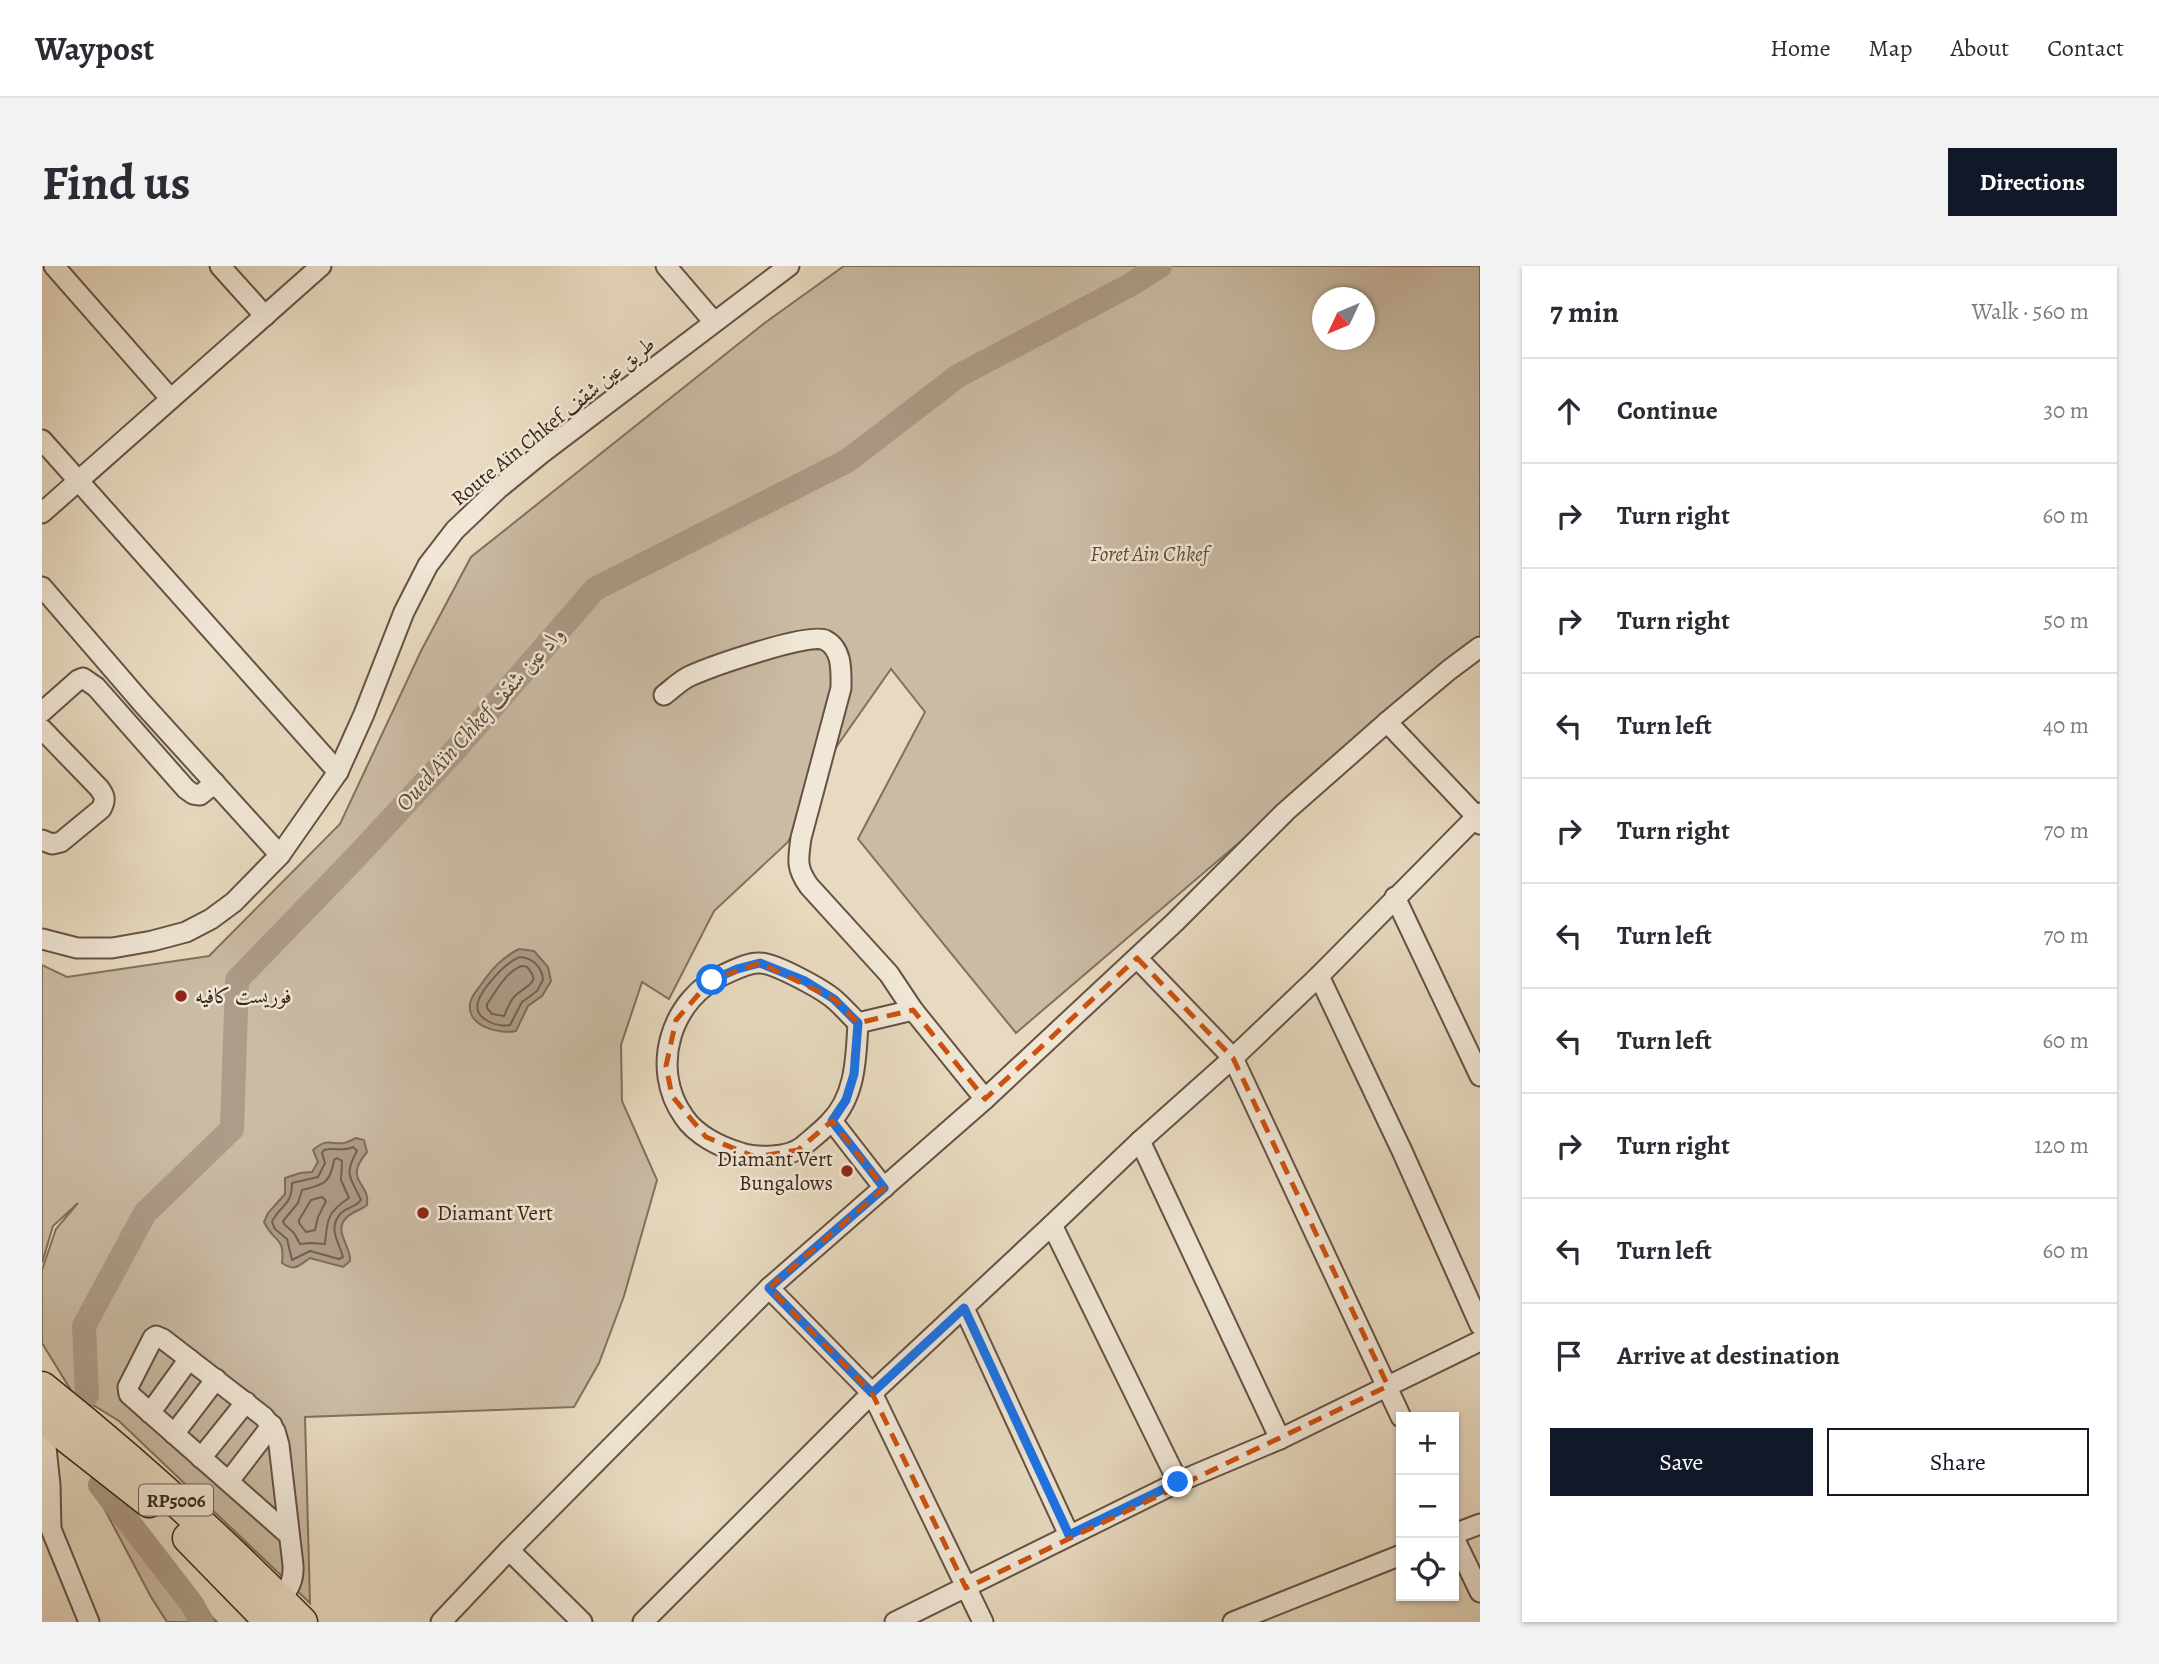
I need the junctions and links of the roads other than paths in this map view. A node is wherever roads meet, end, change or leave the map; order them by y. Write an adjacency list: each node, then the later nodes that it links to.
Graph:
1 (54, 266): 9 (street)
2 (220, 266): 7 (street)
3 (321, 266): 7 (street)
4 (666, 266): 8 (street)
5 (789, 266): 6 (street, Route Aïn Chkef طريق عين شقف)
6 (763, 274): 8 (street, Route Aïn Chkef طريق عين شقف)
7 (265, 316): 9 (street)
8 (714, 323): 19 (street, Route Aïn Chkef طريق عين شقف)
9 (170, 398): 11 (street)
10 (42, 440): 11 (street)
11 (78, 480): 12 (street); 19 (street)
12 (42, 513)
13 (42, 587): 20 (street)
14 (1480, 647): 17 (street)
15 (664, 695): 28 (street)
16 (42, 712): 20 (street)
17 (1387, 722): 21 (street); 26 (street)
18 (42, 729): 22 (street)
19 (338, 772): 23 (street, Route Aïn Chkef طريق عين شقف)
20 (215, 783): 23 (street)
21 (1479, 818): 24 (street)
22 (42, 839)
23 (280, 855): 25 (street, Route Aïn Chkef طريق عين شقف)
24 (1395, 897): 27 (street); 31 (street)
25 (42, 939)
26 (1137, 958): 30 (street); 32 (street)
27 (1319, 976): 30 (street); 39 (street)
28 (913, 1010): 29 (street); 32 (street)
29 (858, 1023): 33 (street); 33 (street)
30 (1233, 1058): 34 (street); 43 (street)
31 (1480, 1076)
32 (985, 1099): 35 (street)
33 (832, 1121): 35 (street)
34 (1140, 1141): 36 (street); 52 (street)
35 (884, 1188): 37 (street)
36 (1052, 1225): 38 (street); 55 (street)
37 (769, 1288): 45 (street); 62 (street)
38 (964, 1308): 45 (street); 60 (street)
39 (1480, 1325)
40 (1480, 1341): 43 (street)
41 (189, 1359): 42 (street); 48 (street); 48 (street)
42 (216, 1379): 46 (street); 51 (street)
43 (1388, 1386): 47 (street); 52 (street)
44 (42, 1387): 66 (highway, RP5006)
45 (872, 1393): 64 (street); 71 (street)
46 (246, 1402): 50 (street); 53 (street)
47 (1399, 1412)
48 (150, 1413): 51 (street)
49 (43, 1418): 57 (street); 66 (highway, RP5006)
50 (272, 1425): 54 (street); 59 (street)
51 (174, 1434): 53 (street)
52 (1280, 1439): 55 (street)
53 (201, 1458): 54 (street)
54 (229, 1482): 59 (street)
55 (1178, 1482): 60 (street)
56 (1480, 1524): 58 (street)
57 (47, 1533): 68 (street)
58 (1459, 1534)
59 (289, 1535): 66 (street)
60 (1069, 1535): 64 (street)
61 (1455, 1538): 65 (street)
62 (509, 1550): 67 (street); 70 (street)
63 (1396, 1557): 74 (street)
64 (966, 1588): 72 (street); 73 (street)
65 (1480, 1592)
66 (275, 1611): 69 (highway, RP5006)
67 (445, 1620)
68 (89, 1622)
69 (303, 1622)
70 (582, 1622)
71 (643, 1622)
72 (895, 1622)
73 (983, 1622)
74 (1233, 1622)

